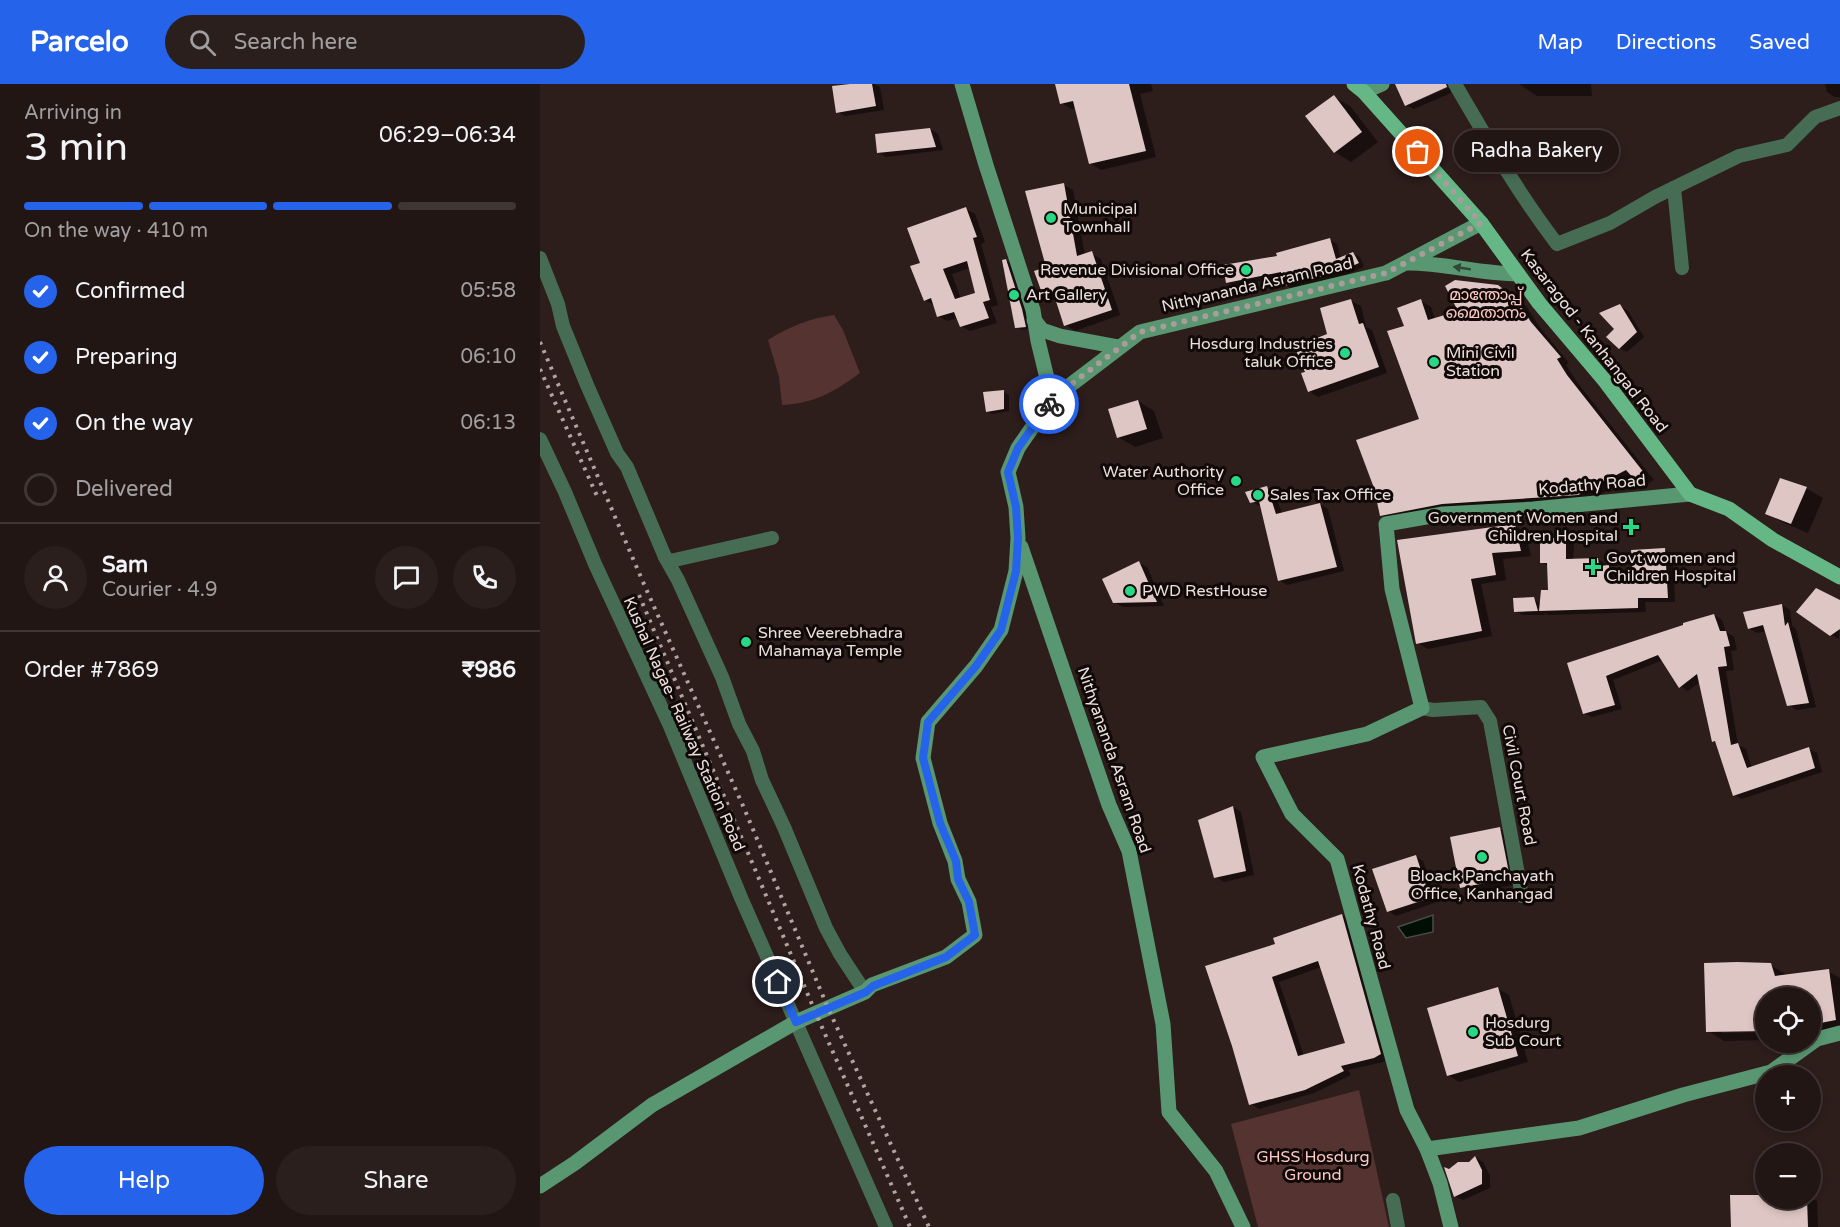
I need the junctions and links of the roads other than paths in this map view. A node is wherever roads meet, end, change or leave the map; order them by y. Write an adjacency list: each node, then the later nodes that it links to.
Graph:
1 (962, 84): 12 (street)
2 (1382, 84): 4 (street)
3 (1455, 84): 6 (street)
4 (1359, 88): 7 (main road, Kasaragod - Kanhangad Road)
5 (1840, 108): 6 (street)
6 (1674, 188): 10 (street)
7 (1481, 223): 9 (street, Nithyananda Asram Road); 11 (main road, Kasaragod - Kanhangad Road)
8 (540, 258): 19 (street)
9 (1406, 263): 11 (street, one-way to 9); 13 (street, Nithyananda Asram Road)
10 (1682, 268)
11 (1518, 274): 16 (main road, Kasaragod - Kanhangad Road)
12 (1034, 320): 13 (street); 14 (street)
13 (1119, 347): 14 (street, Nithyananda Asram Road)
14 (1052, 399): 18 (street, Nithyananda Asram Road)
15 (540, 440): 24 (street, Kushal Nagae- Railway Station Road)
16 (1690, 494): 20 (main road); 21 (street, Kodathy Road)
17 (772, 538): 19 (street)
18 (1018, 538): 23 (street); 30 (street, Nithyananda Asram Road)
19 (665, 557): 23 (street)
20 (1840, 577)
21 (1422, 708): 22 (street, Civil Court Road); 26 (street, Kodathy Road)
22 (1522, 896)
23 (866, 992): 24 (street)
24 (796, 1022): 27 (street); 29 (street, Kushal Nagae- Railway Station Road)
25 (1840, 1033): 26 (street)
26 (1427, 1149): 32 (street)
27 (540, 1186)
28 (1393, 1200): 31 (street)
29 (886, 1227)
30 (1243, 1227)
31 (1398, 1227)
32 (1451, 1227)

